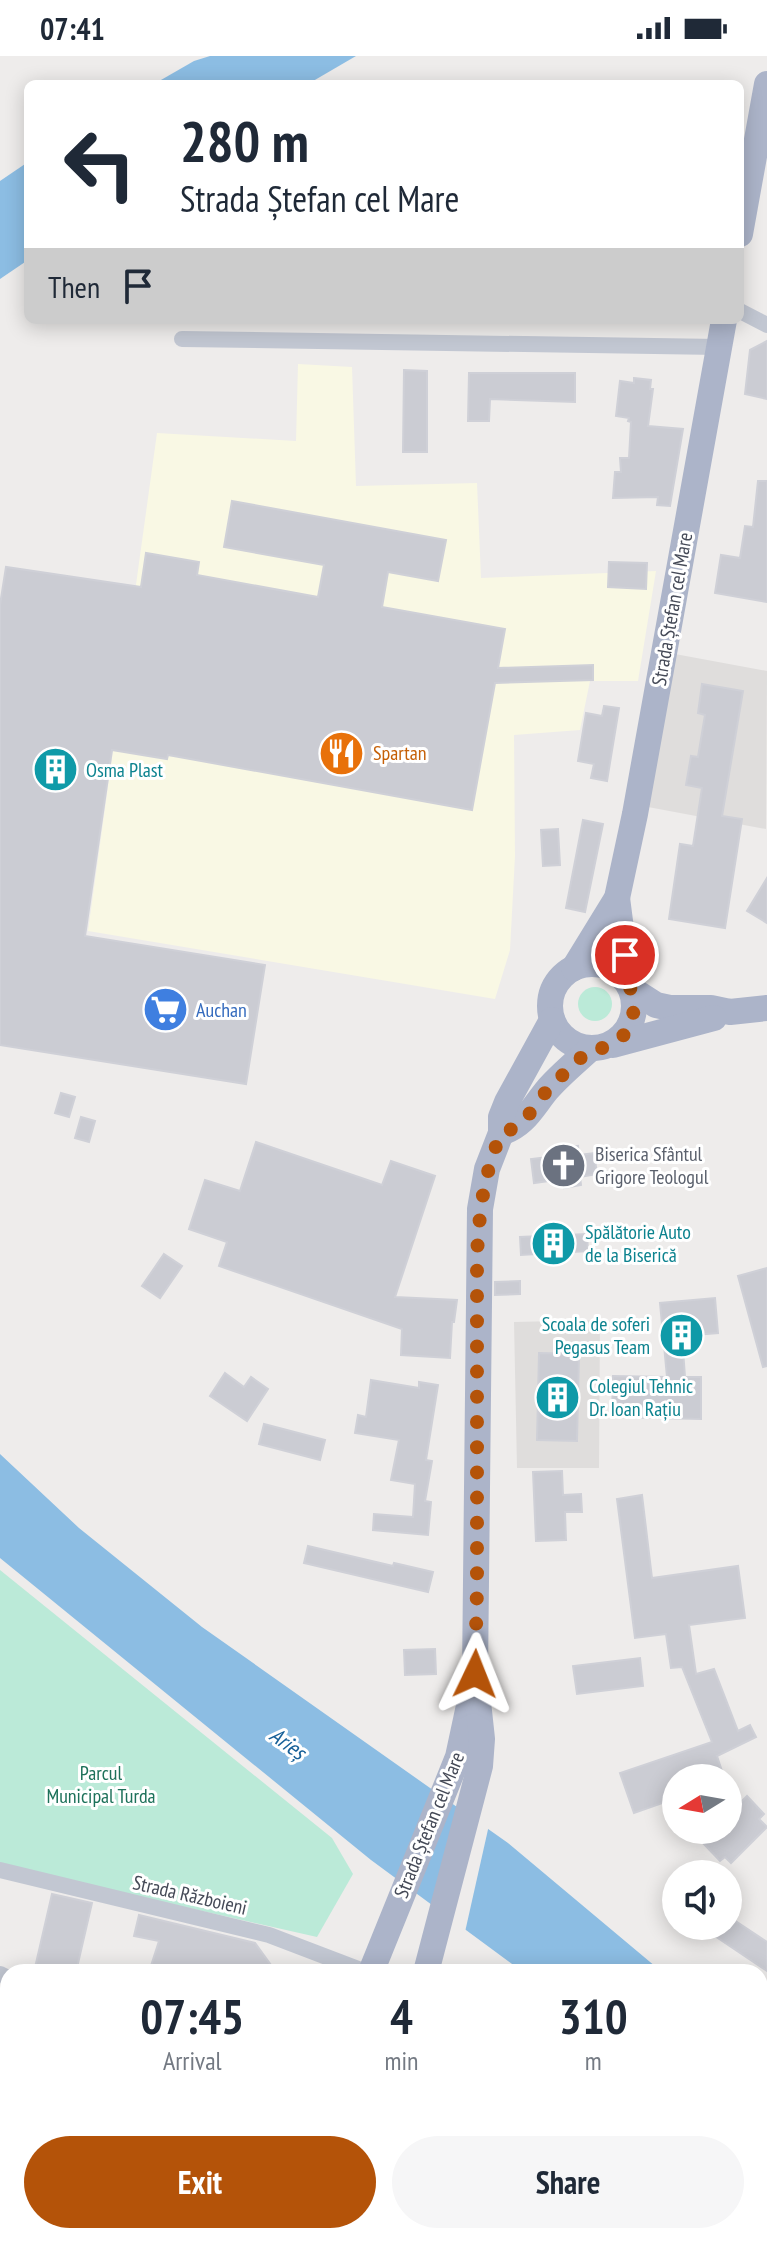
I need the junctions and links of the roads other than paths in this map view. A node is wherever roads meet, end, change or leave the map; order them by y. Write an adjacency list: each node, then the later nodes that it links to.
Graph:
1 (767, 84): 2 (main road)
2 (744, 212)
3 (744, 313): 5 (street)
4 (723, 324): 7 (main road, Strada Ștefan cel Mare)
5 (767, 325)
6 (182, 339): 7 (street)
7 (719, 347): 8 (main road, Strada Ștefan cel Mare)
8 (617, 898): 9 (main road, Strada Ștefan cel Mare); 10 (main road, Strada Ștefan cel Mare)
9 (574, 968): 10 (main road); 13 (main road, Strada Ștefan cel Mare)
10 (629, 986): 12 (main road); 14 (main road, Strada Ștefan cel Mare)
11 (767, 1008): 12 (main road)
12 (730, 1012): 14 (main road)
13 (552, 1020): 14 (main road); 15 (main road, Strada Ștefan cel Mare)
14 (596, 1049): 15 (main road, Strada Ștefan cel Mare)
15 (501, 1133): 16 (main road, Strada Ștefan cel Mare)
16 (469, 1761): 19 (main road, Strada Ștefan cel Mare); 20 (main road, Strada Ștefan cel Mare)
17 (0, 1870): 18 (street, Strada Războieni)
18 (347, 1964)
19 (371, 1964)
20 (429, 1964)

